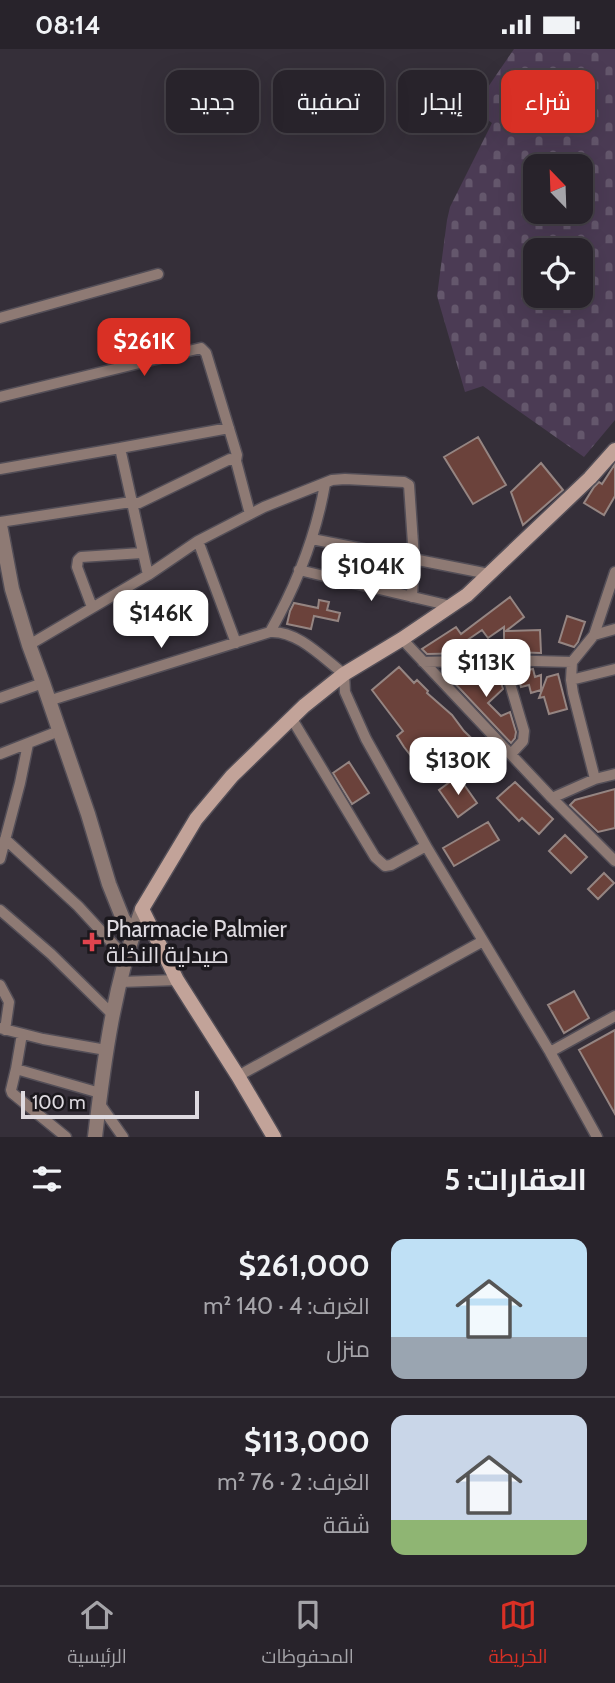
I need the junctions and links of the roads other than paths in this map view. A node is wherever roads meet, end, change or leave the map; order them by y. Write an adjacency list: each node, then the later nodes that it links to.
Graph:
1 (158, 274): 2 (street)
2 (0, 319)
3 (0, 397): 4 (street)
4 (229, 428): 5 (street); 7 (street)
5 (120, 448): 8 (street); 10 (street)
6 (614, 451): 19 (main road)
7 (236, 461): 10 (street); 11 (street)
8 (0, 469)
9 (325, 484): 11 (street); 13 (street); 16 (street)
10 (131, 502): 12 (street); 15 (street)
11 (250, 514): 14 (street)
12 (0, 523): 21 (street)
13 (312, 539): 16 (street); 17 (street)
14 (198, 541): 20 (street); 29 (street)
15 (142, 553): 20 (street); 24 (street)
16 (414, 558): 19 (street); 22 (street)
17 (299, 570): 22 (street); 26 (street)
18 (615, 572): 27 (street)
19 (489, 574): 23 (main road)
20 (148, 575): 24 (street)
21 (6, 590): 30 (street)
22 (412, 597): 23 (street)
23 (451, 606): 28 (main road)
24 (92, 607): 30 (street)
25 (615, 629): 27 (street)
26 (270, 632): 29 (street); 35 (street)
27 (594, 635): 33 (street)
28 (402, 639): 32 (street); 35 (main road)
29 (236, 643): 39 (street)
30 (29, 645): 37 (street)
31 (503, 660): 32 (street); 33 (street); 44 (street)
32 (423, 662): 44 (street)
33 (572, 662): 36 (street)
34 (615, 669): 36 (street)
35 (344, 674): 40 (main road); 50 (street)
36 (571, 680): 46 (street)
37 (43, 683): 38 (street); 39 (street)
38 (0, 698)
39 (48, 701): 41 (street)
40 (292, 719): 50 (street); 53 (main road)
41 (59, 731): 42 (street); 55 (street)
42 (27, 744): 43 (street); 48 (street)
43 (0, 754)
44 (511, 754): 47 (street)
45 (615, 774): 46 (street)
46 (595, 779): 47 (street)
47 (552, 797): 52 (street)
48 (5, 818): 49 (street)
49 (5, 839): 51 (street); 57 (street)
50 (425, 846): 56 (street)
51 (0, 859)
52 (615, 861)
53 (142, 909): 55 (street); 58 (main road)
54 (0, 910): 61 (street)
55 (133, 934): 57 (street)
56 (483, 941): 66 (street); 68 (street)
57 (125, 957): 59 (street)
58 (177, 980): 59 (street); 68 (main road)
59 (120, 982): 61 (street)
60 (0, 985): 63 (street)
61 (112, 1014): 65 (street)
62 (615, 1016): 66 (street)
63 (3, 1029): 64 (street)
64 (22, 1034): 65 (street); 67 (street)
65 (106, 1050): 69 (street)
66 (550, 1052): 74 (street)
67 (16, 1069): 69 (street); 70 (street)
68 (238, 1076): 73 (main road)
69 (100, 1098): 71 (street); 72 (street)
70 (66, 1137)
71 (95, 1137)
72 (123, 1137)
73 (274, 1137)
74 (597, 1137)

